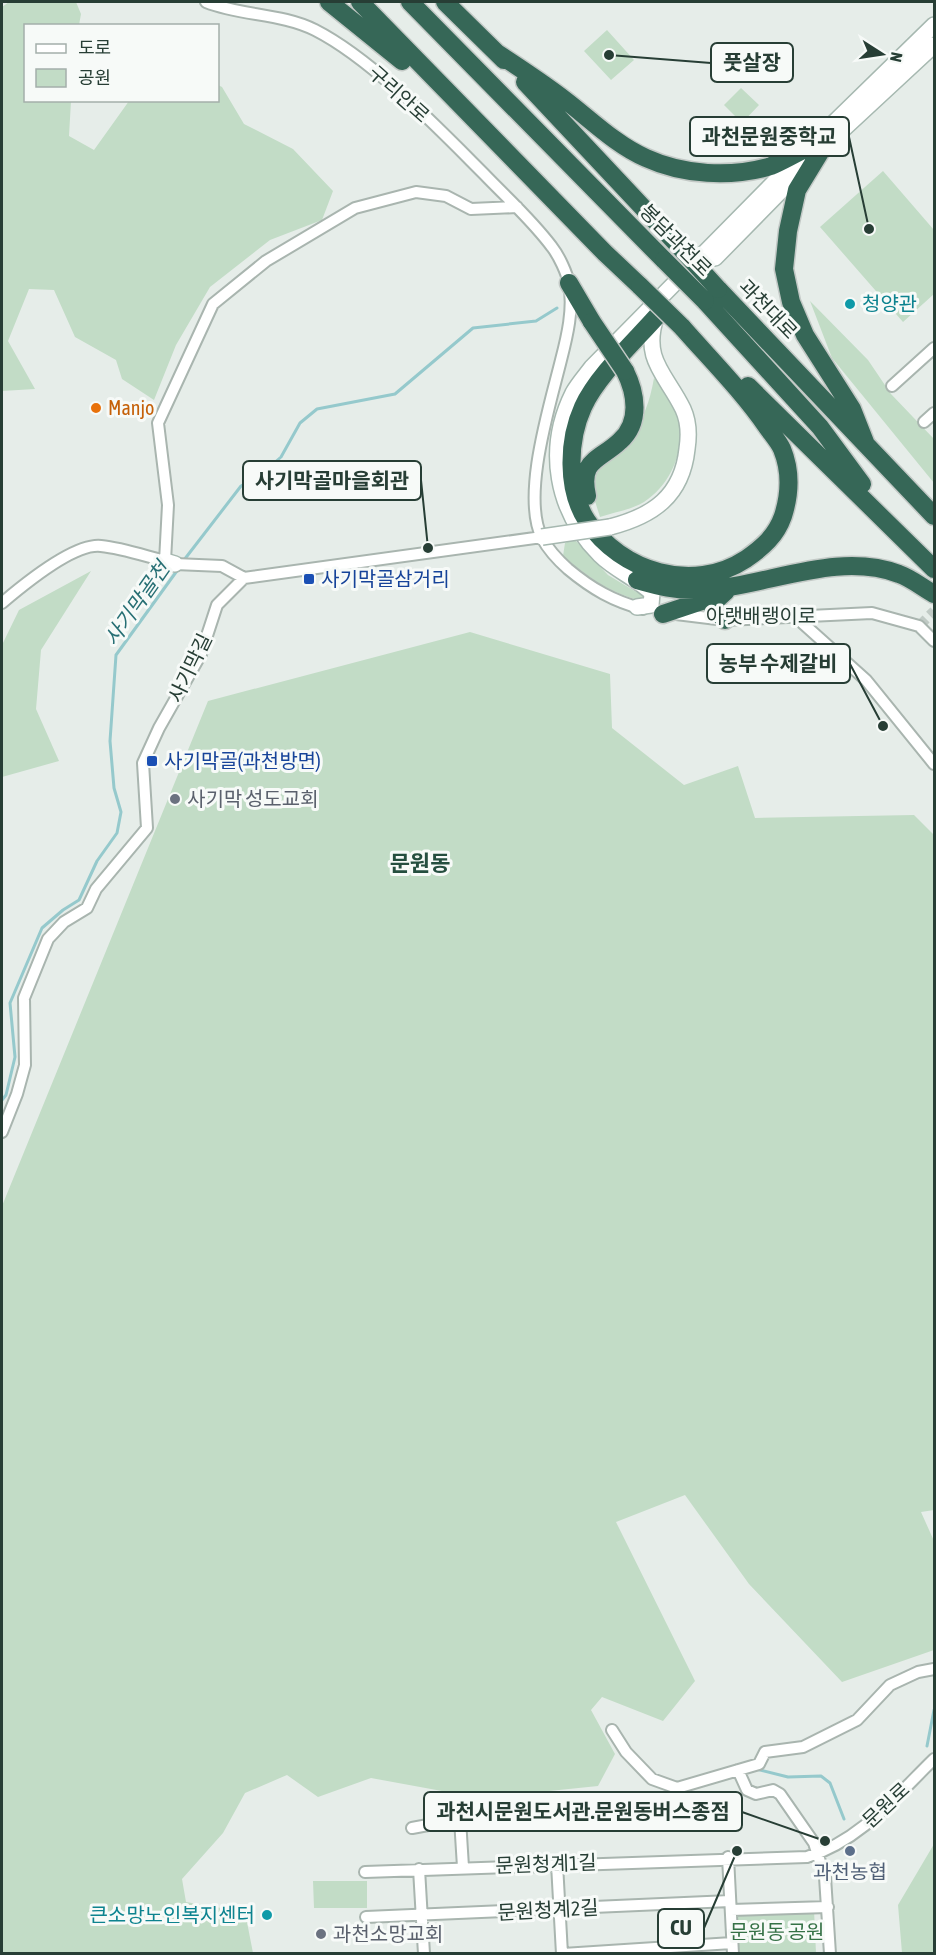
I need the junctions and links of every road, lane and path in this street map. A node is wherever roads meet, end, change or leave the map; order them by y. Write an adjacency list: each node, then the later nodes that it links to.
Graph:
1 (206, 2): 10 (street, 구리안로)
2 (329, 2): 12 (highway)
3 (360, 2): 12 (highway)
4 (410, 2): 14 (highway, 봉담과천로, bridge)
5 (446, 2): 8 (highway, 과천대로)
6 (934, 25): 9 (street)
7 (934, 45): 9 (street)
8 (497, 53): 9 (highway); 14 (highway, 과천대로, bridge)
9 (815, 149): 16 (street); 23 (highway); 31 (street)
10 (517, 207): 11 (street, 구리안로); 28 (street)
11 (554, 249): 13 (street, 아랫배랭이로)
12 (605, 253): 18 (highway, bridge)
13 (569, 283): 15 (street, 아랫배랭이로); 17 (highway)
14 (711, 295): 23 (highway, 과천대로); 25 (highway, 봉담과천로)
15 (570, 316): 17 (highway); 27 (street, 아랫배랭이로)
16 (657, 316): 26 (highway); 26 (street)
17 (592, 322): 26 (highway, bridge)
18 (682, 327): 25 (highway); 26 (highway)
19 (934, 348): 20 (street)
20 (892, 386)
21 (934, 413): 22 (street)
22 (924, 422)
23 (865, 442): 24 (highway, 과천대로)
24 (934, 516)
25 (893, 526): 29 (highway)
26 (607, 533): 27 (street, bridge)
27 (542, 537): 30 (street); 35 (street, 아랫배랭이로)
28 (170, 563): 30 (street); 34 (street)
29 (934, 569)
30 (244, 578): 41 (street, 사기막길)
31 (637, 580): 32 (highway); 35 (street)
32 (731, 585): 33 (highway); 36 (highway); 38 (highway)
33 (934, 594)
34 (2, 603)
35 (637, 607): 36 (street, 아랫배랭이로)
36 (663, 614): 38 (street, 아랫배랭이로)
37 (798, 618): 38 (street, 아랫배랭이로); 39 (street, 아랫배랭이로); 40 (street)
38 (724, 621)
39 (934, 641)
40 (934, 764)
41 (2, 1132)
42 (934, 1669): 45 (street)
43 (612, 1730): 45 (street)
44 (934, 1759): 47 (street, 문원로)
45 (739, 1774): 47 (street)
46 (412, 1828): 50 (street)
47 (817, 1854): 48 (street, 문원로); 54 (street)
48 (728, 1857): 49 (street, 문원청계1길); 53 (street)
49 (557, 1864): 50 (street, 문원청계1길); 55 (street)
50 (464, 1867): 51 (street, 문원청계1길)
51 (419, 1869): 52 (street, 문원청계1길); 56 (street)
52 (364, 1872)
53 (730, 1905): 54 (street, 문원청계2길); 55 (street, 문원청계2길); 58 (street)
54 (828, 1907): 61 (street)
55 (559, 1909): 56 (street, 문원청계2길); 60 (street)
56 (422, 1916): 57 (street, 문원청계2길); 59 (street)
57 (366, 1917)
58 (732, 1948): 60 (street)
59 (424, 1953)
60 (562, 1953)
61 (830, 1953)

